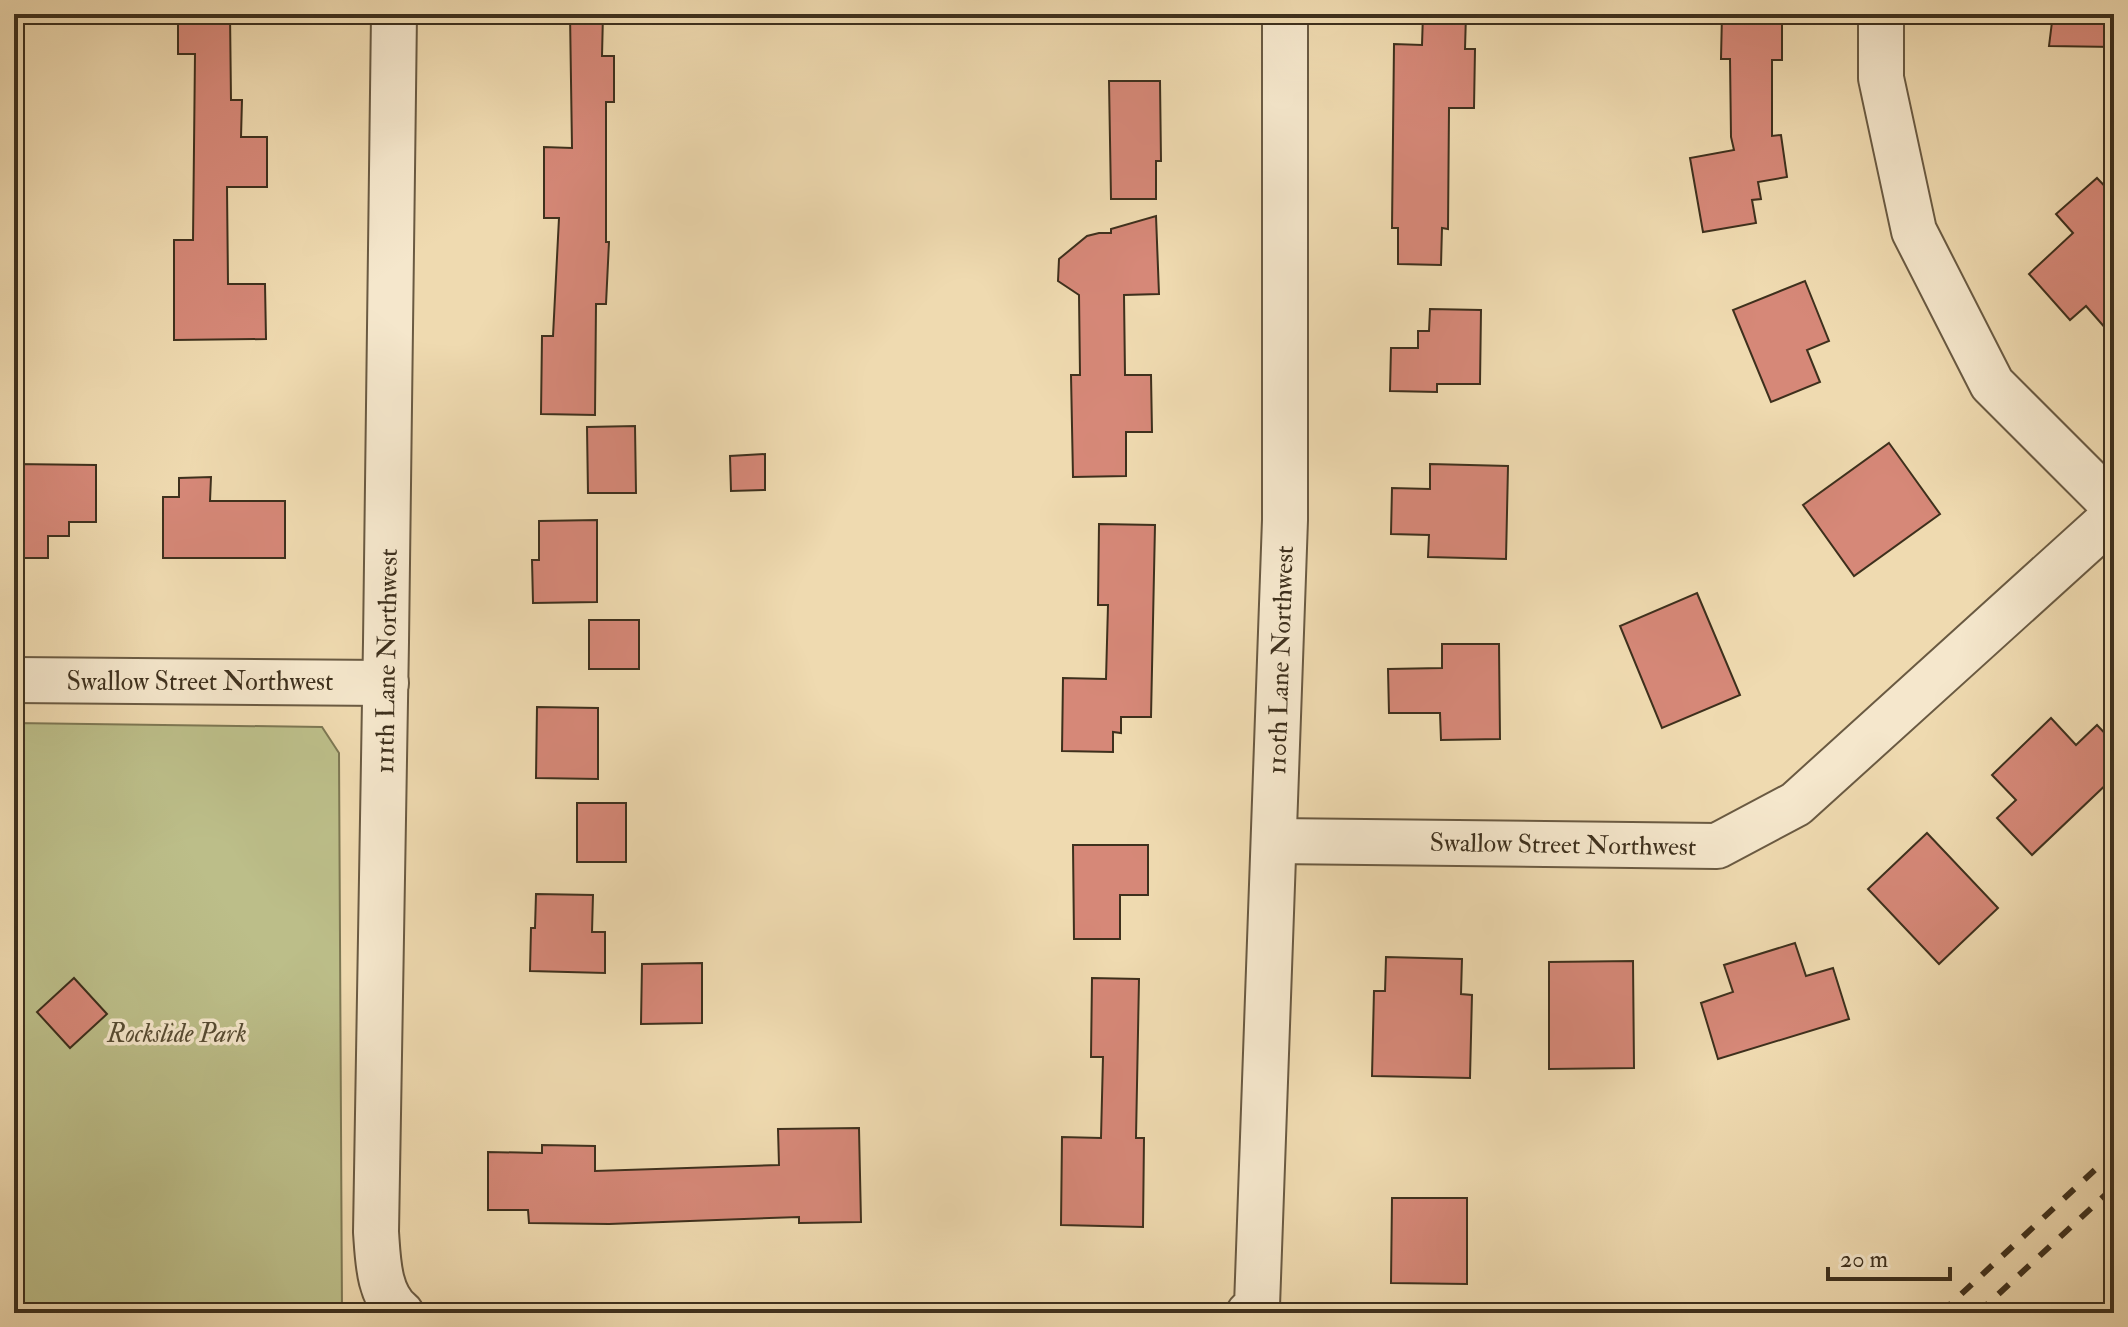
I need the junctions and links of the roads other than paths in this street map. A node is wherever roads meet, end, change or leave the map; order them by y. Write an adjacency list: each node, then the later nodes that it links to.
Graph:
1 (394, 14): 7 (street, 111th Lane Northwest)
2 (1285, 14): 8 (street, 110th Lane Northwest)
3 (1881, 14): 4 (street)
4 (2114, 506)
5 (2114, 516): 8 (street, Swallow Street Northwest)
6 (14, 680): 7 (street, Swallow Street Northwest)
7 (386, 683): 9 (street, 111th Lane Northwest)
8 (1274, 841): 10 (street, 110th Lane Northwest)
9 (396, 1309)
10 (1253, 1310)

